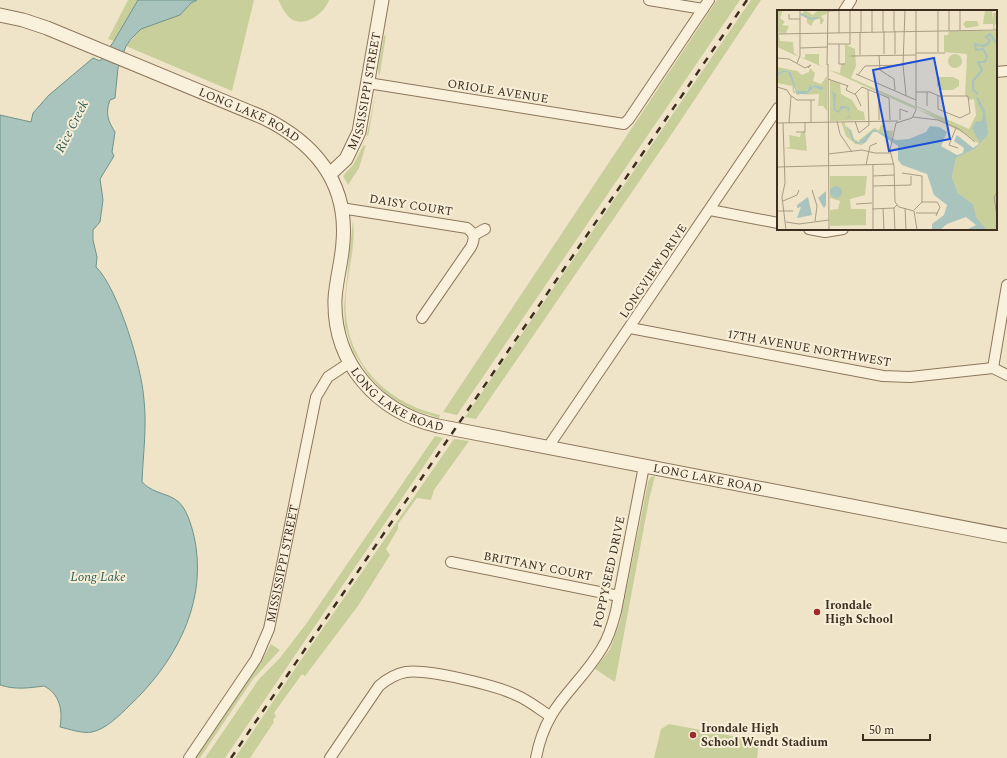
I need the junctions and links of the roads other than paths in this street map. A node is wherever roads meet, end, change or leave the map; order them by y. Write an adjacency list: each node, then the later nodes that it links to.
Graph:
1 (382, 0): 10 (street, MISSISSIPPI STREET)
2 (649, 0): 5 (street)
3 (709, 0): 5 (street)
4 (851, 0): 6 (street)
5 (703, 9): 10 (street, ORIOLE AVENUE)
6 (845, 10)
7 (0, 15): 12 (street, LONG LAKE ROAD)
8 (1007, 71): 9 (street)
9 (997, 72)
10 (368, 83): 12 (street, MISSISSIPPI STREET)
11 (777, 110): 14 (street, LONGVIEW DRIVE)
12 (330, 174): 13 (street, LONG LAKE ROAD)
13 (341, 208): 19 (street, DAISY COURT); 23 (street, LONG LAKE ROAD)
14 (710, 210): 15 (street); 22 (street, LONGVIEW DRIVE)
15 (777, 223)
16 (485, 229): 19 (street)
17 (814, 230): 18 (street)
18 (837, 230)
19 (474, 235): 21 (street)
20 (1007, 285): 24 (street)
21 (422, 318)
22 (630, 328): 24 (street, 17TH AVENUE NORTHWEST); 26 (street, LONGVIEW DRIVE)
23 (349, 363): 26 (street, LONG LAKE ROAD); 32 (street, MISSISSIPPI STREET)
24 (993, 368): 25 (street)
25 (1007, 375)
26 (548, 447): 27 (street, LONG LAKE ROAD)
27 (644, 466): 28 (street, LONG LAKE ROAD); 30 (street, POPPYSEED DRIVE)
28 (1007, 536)
29 (451, 562): 30 (street, BRITTANY COURT)
30 (619, 596): 31 (street, POPPYSEED DRIVE)
31 (550, 716): 33 (street); 34 (street, POPPYSEED DRIVE)
32 (189, 758)
33 (330, 758)
34 (536, 758)

